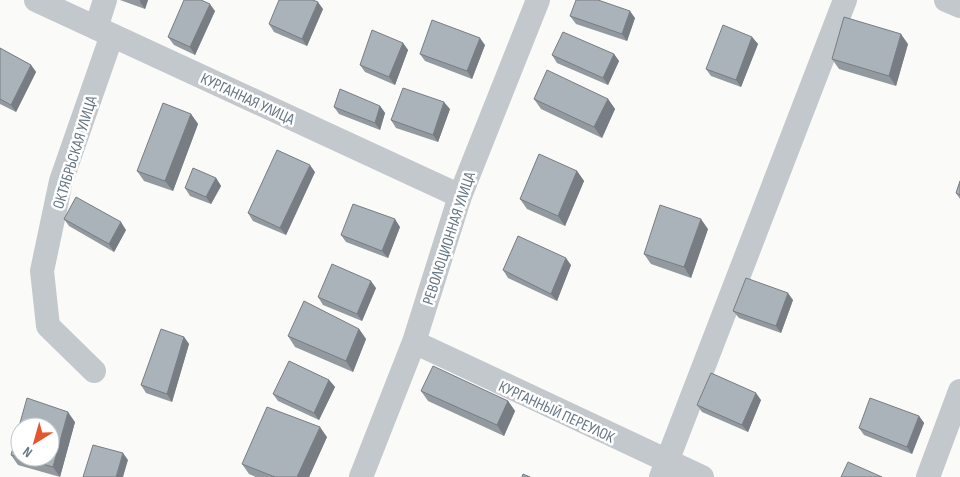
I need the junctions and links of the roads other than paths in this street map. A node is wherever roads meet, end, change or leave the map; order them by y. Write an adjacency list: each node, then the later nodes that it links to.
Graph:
1 (36, 0): 7 (street, КУРГАННАЯ УЛИЦА)
2 (105, 0): 7 (street, ОКТЯБРЬСКАЯ УЛИЦА)
3 (538, 0): 8 (street, РЕВОЛЮЦИОННАЯ УЛИЦА)
4 (845, 0): 12 (street)
5 (946, 0): 6 (street)
6 (960, 6)
7 (104, 32): 8 (street, КУРГАННАЯ УЛИЦА); 10 (street, ОКТЯБРЬСКАЯ УЛИЦА)
8 (460, 196): 9 (street, РЕВОЛЮЦИОННАЯ УЛИЦА)
9 (414, 342): 12 (street, КУРГАННЫЙ ПЕРЕУЛОК); 13 (street, РЕВОЛЮЦИОННАЯ УЛИЦА)
10 (94, 370)
11 (960, 391): 15 (street)
12 (664, 470): 14 (street, КУРГАННЫЙ ПЕРЕУЛОК)
13 (361, 477)
14 (702, 477)
15 (928, 477)

